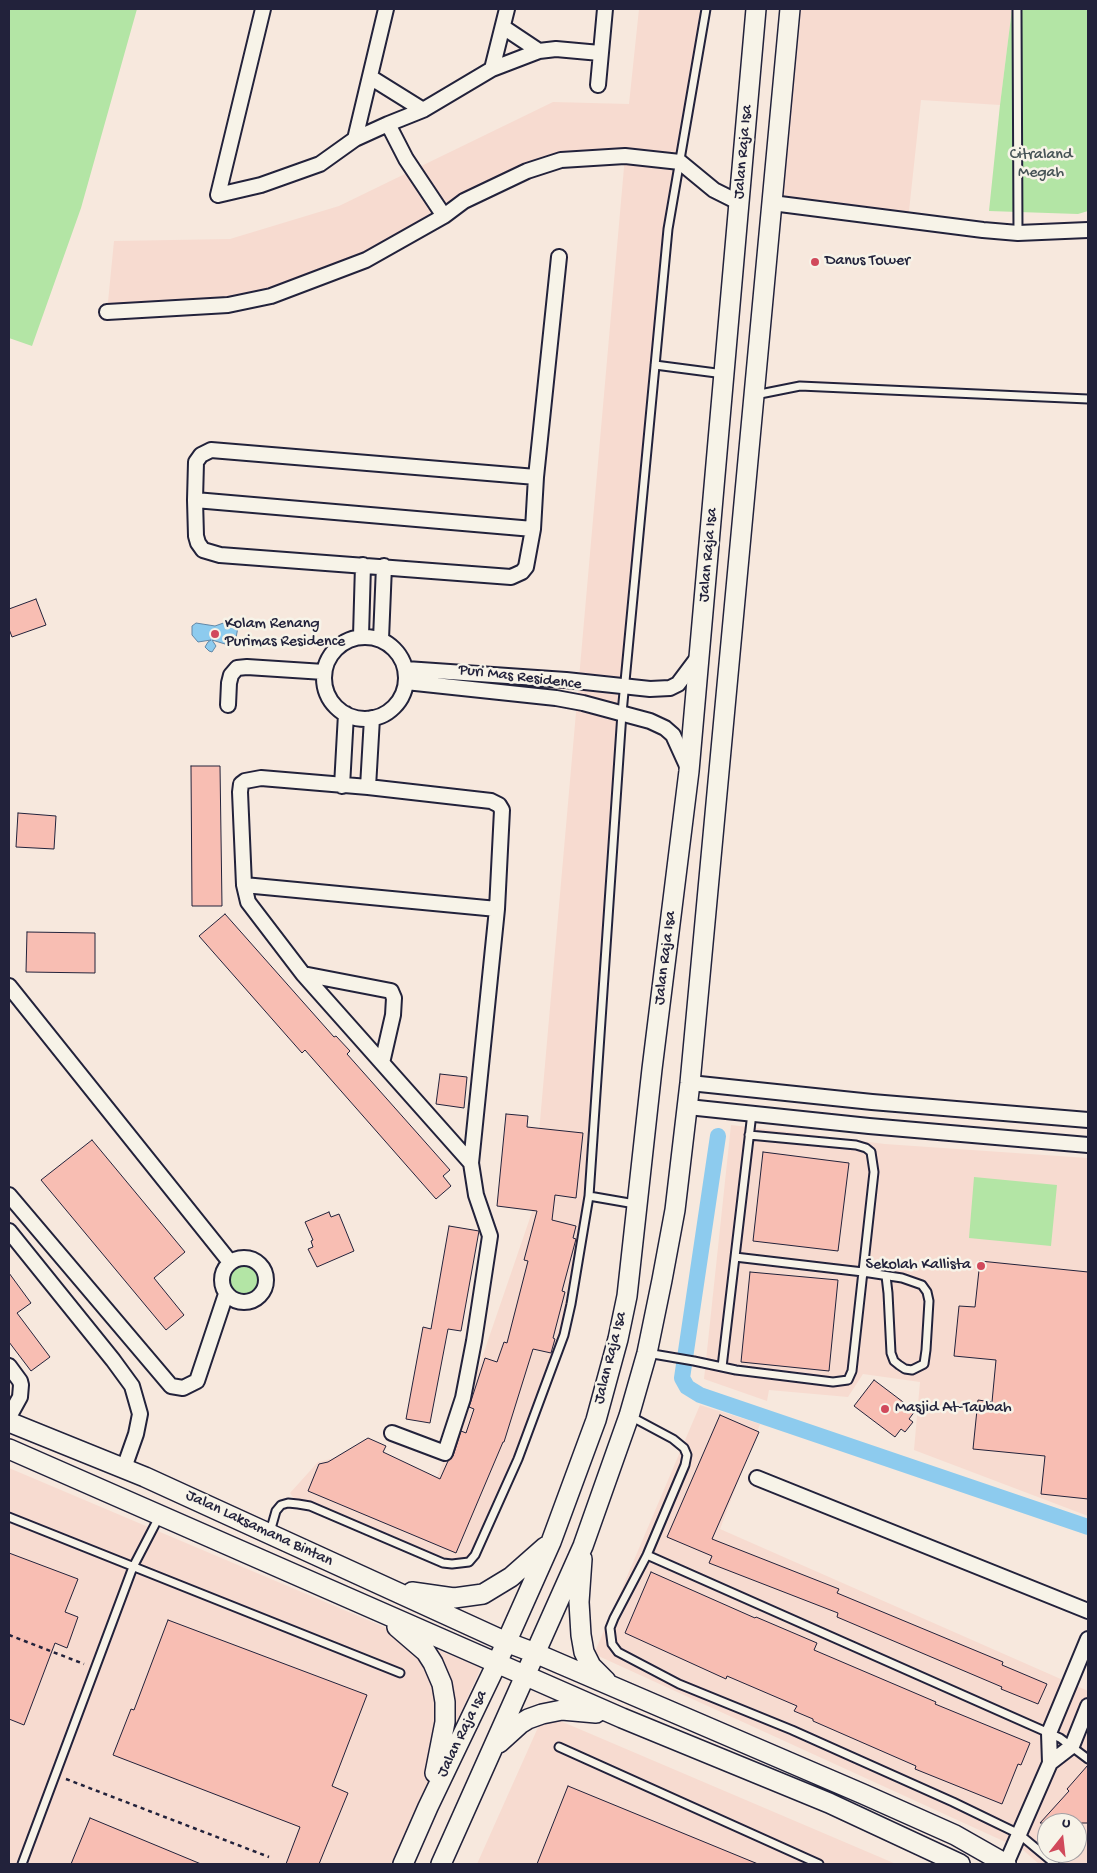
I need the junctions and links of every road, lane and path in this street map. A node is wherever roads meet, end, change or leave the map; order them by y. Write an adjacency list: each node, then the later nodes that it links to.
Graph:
1 (263, 9): 17 (street)
2 (386, 9): 13 (street)
3 (507, 9): 9 (street)
4 (605, 9): 11 (street)
5 (706, 9): 18 (lane)
6 (756, 9): 19 (main road, Jalan Raja Isa)
7 (790, 9): 20 (main road, Jalan Raja Isa)
8 (1017, 9): 23 (lane)
9 (503, 27): 10 (street); 12 (street)
10 (539, 51): 11 (street); 12 (street)
11 (600, 53): 14 (street)
12 (492, 68): 15 (street)
13 (370, 77): 15 (street); 17 (street)
14 (598, 85)
15 (423, 110): 16 (street)
16 (388, 124): 17 (street); 21 (street)
17 (355, 139)
18 (680, 162): 19 (street); 21 (street); 26 (lane)
19 (740, 203): 27 (main road, Jalan Raja Isa)
20 (772, 203): 23 (street); 28 (main road, Jalan Raja Isa)
21 (444, 216): 25 (street)
22 (1088, 230): 23 (street)
23 (1018, 232)
24 (559, 258): 30 (street)
25 (107, 312)
26 (655, 365): 27 (lane); 42 (lane)
27 (724, 374): 33 (main road, Jalan Raja Isa)
28 (754, 396): 29 (lane); 34 (main road, Jalan Raja Isa)
29 (1088, 399)
30 (536, 477): 31 (street); 32 (street)
31 (195, 500): 32 (street); 35 (street)
32 (533, 529): 36 (street)
33 (711, 530): 34 (main road); 39 (main road, Jalan Raja Isa)
34 (742, 533): 55 (main road, Jalan Raja Isa)
35 (363, 565): 36 (street); 37 (street)
36 (384, 566): 38 (street)
37 (360, 636): 38 (street); 40 (street)
38 (381, 639): 41 (street)
39 (700, 654): 42 (street, Puri Mas Residence); 47 (main road, Jalan Raja Isa)
40 (324, 672): 43 (street); 45 (street)
41 (406, 676): 42 (street, Puri Mas Residence); 44 (street, Puri Mas Residence); 46 (street)
42 (624, 687): 44 (lane)
43 (228, 705)
44 (622, 713): 47 (street, Puri Mas Residence); 65 (lane)
45 (346, 714): 46 (street); 48 (street)
46 (372, 718): 49 (street)
47 (689, 771): 66 (main road, Jalan Raja Isa)
48 (342, 786): 49 (street); 50 (street)
49 (368, 787): 51 (street)
50 (244, 885): 51 (street); 52 (street)
51 (496, 908): 63 (street)
52 (303, 974): 54 (street); 54 (street)
53 (9, 986): 69 (street)
54 (382, 1064): 63 (street)
55 (690, 1083): 56 (street); 57 (main road, Jalan Raja Isa)
56 (872, 1102): 59 (street); 60 (street)
57 (688, 1107): 58 (street); 73 (main road, Jalan Raja Isa)
58 (752, 1113): 60 (street); 61 (lane)
59 (1088, 1120)
60 (869, 1126): 62 (street)
61 (749, 1135): 68 (lane); 70 (lane)
62 (1088, 1145)
63 (471, 1163): 79 (street)
64 (9, 1195): 72 (street)
65 (589, 1196): 66 (lane); 86 (lane)
66 (638, 1204): 87 (main road, Jalan Raja Isa)
67 (9, 1231): 81 (street)
68 (735, 1257): 70 (lane); 75 (lane)
69 (230, 1262): 72 (street); 72 (street)
70 (862, 1272): 71 (lane); 75 (lane)
71 (886, 1276): 71 (lane)
72 (226, 1294)
73 (647, 1353): 75 (lane); 76 (main road, Jalan Raja Isa)
74 (9, 1366): 77 (street)
75 (722, 1367)
76 (629, 1416): 88 (main road, Jalan Raja Isa); 89 (lane)
77 (9, 1418)
78 (9, 1422): 81 (main road, Jalan Laksamana Bintan)
79 (392, 1433)
80 (9, 1449): 84 (main road, Jalan Laksamana Bintan)
81 (124, 1468): 83 (main road, Jalan Laksamana Bintan)
82 (757, 1478): 93 (street)
83 (172, 1490): 84 (main road); 86 (main road, Jalan Laksamana Bintan)
84 (160, 1514): 90 (lane); 92 (main road, Jalan Laksamana Bintan)
85 (9, 1517): 90 (lane)
86 (269, 1534): 91 (main road, Jalan Laksamana Bintan)
87 (551, 1542): 91 (main road); 96 (main road, Jalan Raja Isa)
88 (583, 1546): 97 (main road, Jalan Raja Isa); 102 (main road)
89 (647, 1555): 105 (lane); 113 (lane)
90 (133, 1567): 99 (lane); 100 (lane)
91 (391, 1590): 96 (main road, Jalan Laksamana Bintan)
92 (377, 1610): 98 (main road, Jalan Laksamana Bintan); 112 (main road)
93 (1088, 1611)
94 (9, 1635): 99 (path)
95 (1088, 1639): 105 (street)
96 (506, 1642): 97 (main road, Jalan Laksamana Bintan); 98 (main road, Jalan Raja Isa)
97 (535, 1653): 101 (main road, Jalan Raja Isa); 102 (main road, Jalan Laksamana Bintan)
98 (497, 1663): 101 (main road, Jalan Laksamana Bintan); 112 (main road, Jalan Raja Isa)
99 (95, 1668): 111 (lane)
100 (400, 1673)
101 (526, 1676): 104 (main road, Jalan Laksamana Bintan); 108 (main road, Jalan Raja Isa)
102 (614, 1688): 120 (main road, Jalan Laksamana Bintan)
103 (1088, 1706): 106 (street)
104 (622, 1718): 108 (main road); 119 (main road)
105 (1049, 1733): 106 (lane); 110 (street)
106 (1072, 1746): 109 (lane); 110 (street)
107 (559, 1747): 118 (lane)
108 (493, 1749): 117 (main road, Jalan Raja Isa)
109 (1088, 1759)
110 (1050, 1763): 113 (street)
111 (55, 1774): 114 (path); 115 (lane)
112 (428, 1807): 116 (main road, Jalan Raja Isa)
113 (1019, 1834): 120 (street); 121 (lane)
114 (269, 1857)
115 (22, 1864)
116 (403, 1864)
117 (442, 1864)
118 (819, 1864)
119 (960, 1864)
120 (1006, 1864)
121 (1055, 1864)

